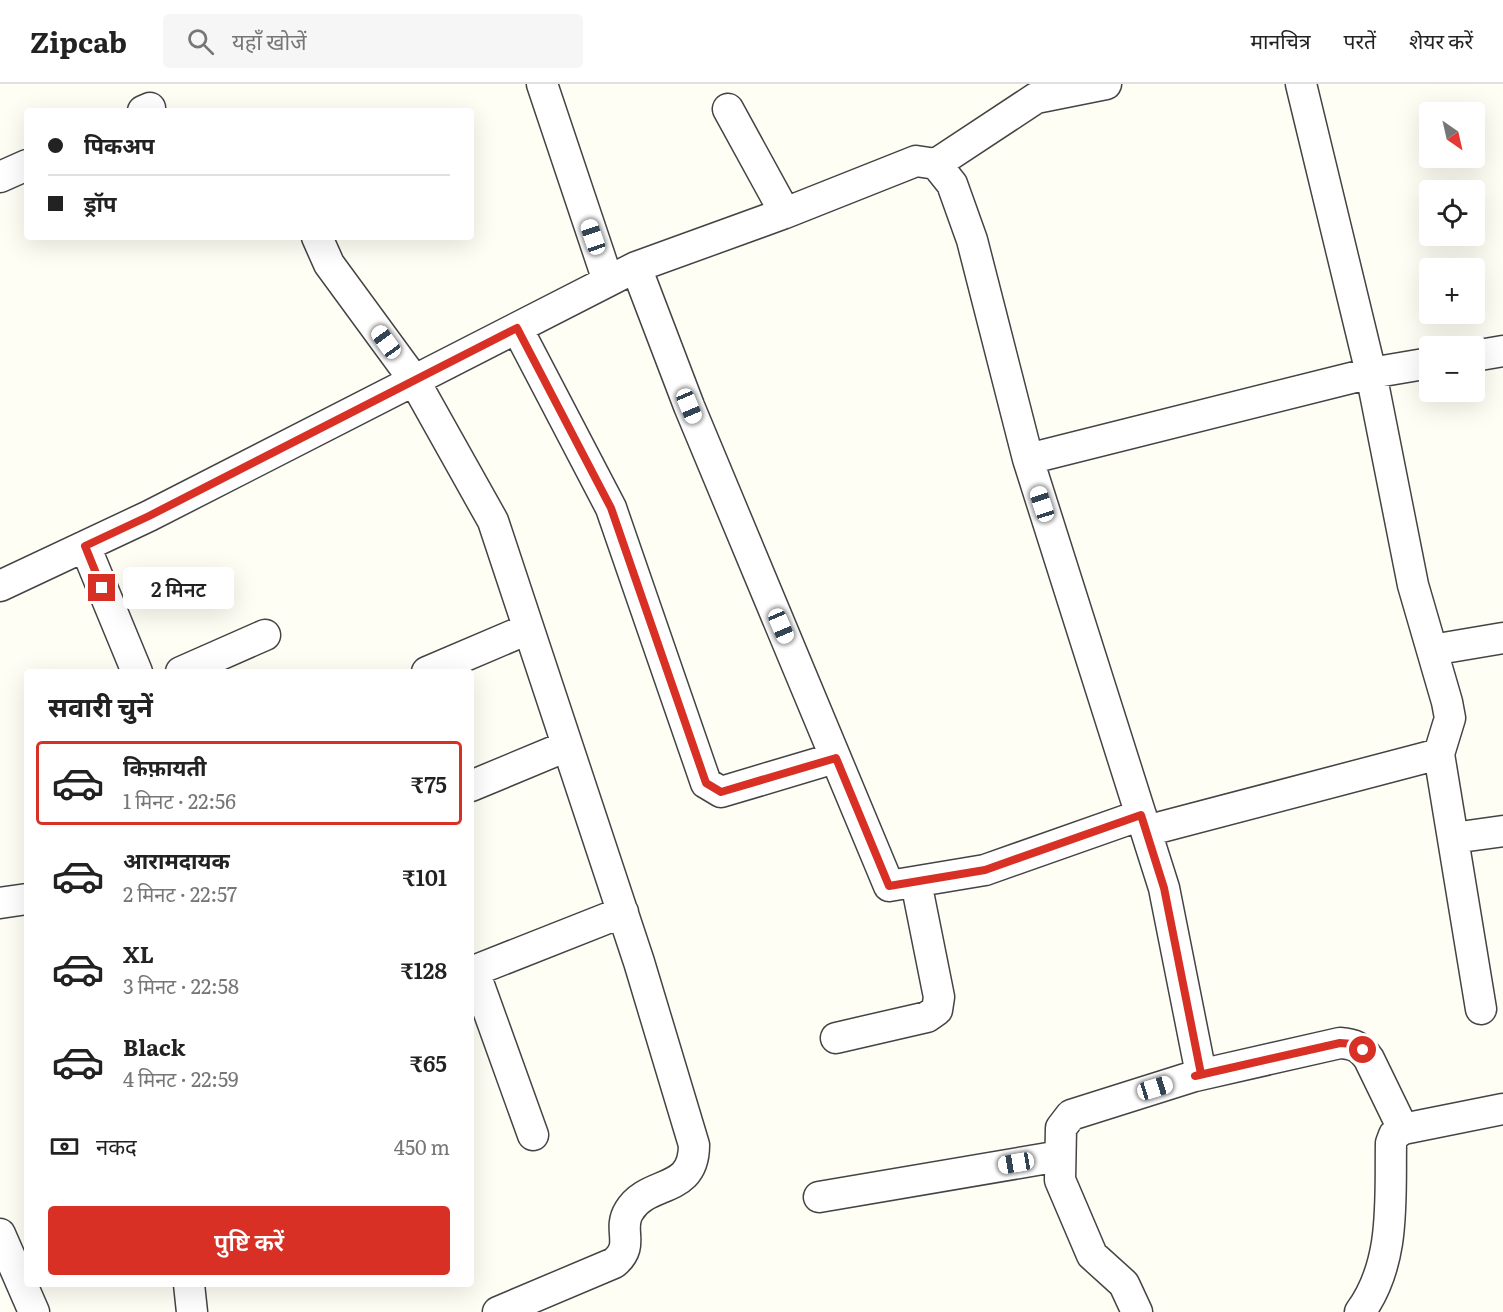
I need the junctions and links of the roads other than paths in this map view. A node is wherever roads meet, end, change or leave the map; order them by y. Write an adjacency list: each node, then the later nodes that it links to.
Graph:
1 (542, 84): 12 (street)
2 (1106, 84): 4 (street)
3 (1301, 84): 17 (street)
4 (1015, 96): 6 (street)
5 (728, 109): 9 (street)
6 (936, 164): 9 (street); 19 (street)
7 (24, 166): 8 (street)
8 (0, 177)
9 (785, 213): 11 (street)
10 (318, 240): 18 (street)
11 (636, 267): 12 (street); 31 (street)
12 (608, 281): 13 (street)
13 (517, 328): 18 (street); 31 (street)
14 (1503, 351): 15 (street)
15 (1485, 354)
16 (1419, 365): 17 (street)
17 (1371, 373): 19 (street); 25 (street)
18 (414, 380): 20 (street); 22 (street)
19 (1028, 459): 33 (street)
20 (85, 546): 21 (street); 26 (street)
21 (4, 574)
22 (528, 629): 28 (street); 29 (street)
23 (265, 635): 27 (street)
24 (1503, 638): 25 (street)
25 (1432, 650): 30 (street)
26 (136, 669)
27 (188, 669)
28 (434, 669)
29 (567, 746): 32 (street); 39 (street)
30 (1439, 753): 33 (street); 35 (street)
31 (836, 758): 36 (street)
32 (474, 785)
33 (1143, 823): 36 (street); 44 (street)
34 (1503, 831): 35 (street)
35 (1454, 838): 42 (street)
36 (916, 882): 43 (street)
37 (24, 899): 38 (street)
38 (0, 903)
39 (623, 912): 40 (street); 54 (street)
40 (474, 970)
41 (474, 976): 47 (street)
42 (1481, 1009)
43 (836, 1038)
44 (1195, 1076): 46 (street); 48 (street)
45 (1503, 1109): 46 (street)
46 (1403, 1129): 56 (street)
47 (533, 1135)
48 (1060, 1156): 49 (street); 55 (street)
49 (819, 1197)
50 (0, 1234): 52 (street)
51 (189, 1287): 53 (street)
52 (34, 1312)
53 (192, 1312)
54 (498, 1312)
55 (1137, 1312)
56 (1360, 1312)

